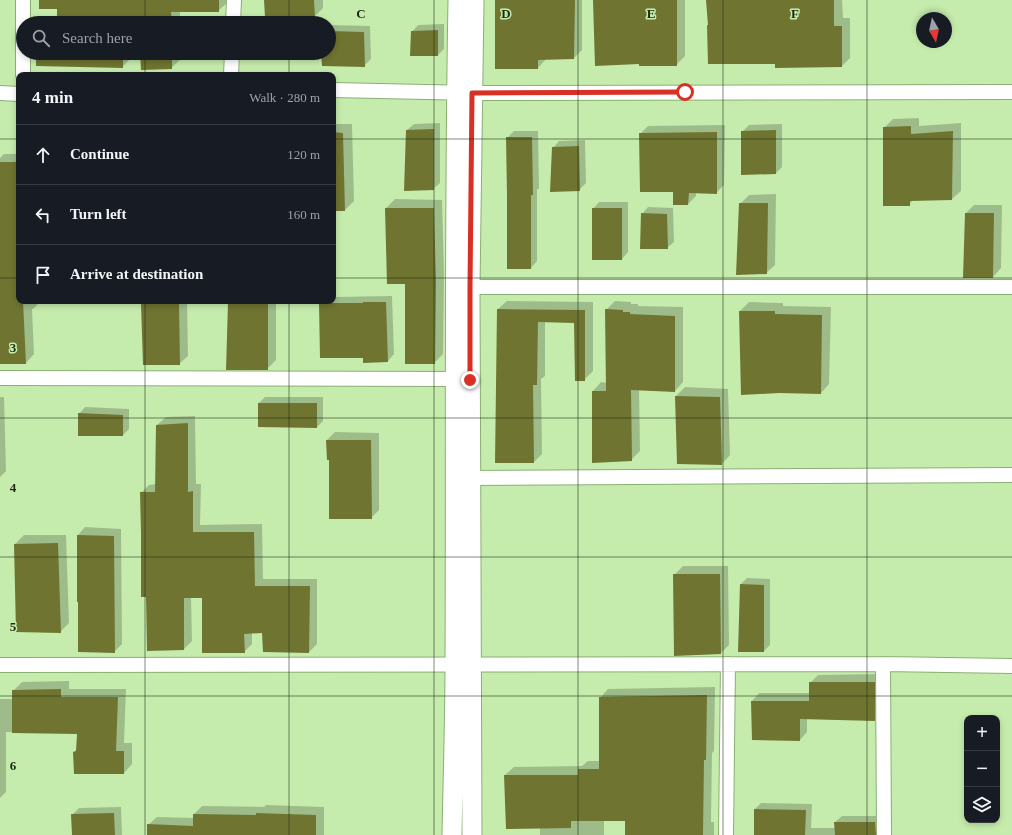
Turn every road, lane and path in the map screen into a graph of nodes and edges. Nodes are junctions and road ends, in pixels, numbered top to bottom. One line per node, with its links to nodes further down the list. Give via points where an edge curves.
1 (23, 0): 5 (street)
2 (234, 0): 6 (street)
3 (458, 0): 13 (main road)
4 (474, 0): 13 (main road)
5 (23, 16)
6 (233, 16)
7 (23, 60): 9 (street)
8 (232, 60): 10 (street)
9 (23, 72)
10 (231, 72)
11 (336, 90): 13 (street)
12 (1012, 92): 13 (street)
13 (464, 93): 16 (main road)
14 (0, 94): 15 (street)
15 (16, 94)
16 (462, 287): 17 (street); 19 (main road)
17 (1012, 287)
18 (0, 378): 19 (street)
19 (462, 380): 21 (main road)
20 (1012, 475): 21 (street)
21 (462, 478): 25 (main road)
22 (728, 664): 23 (street); 25 (street); 29 (street)
23 (883, 664): 26 (street); 30 (street)
24 (0, 665): 25 (street)
25 (463, 665): 27 (main road); 28 (main road)
26 (1012, 666)
27 (452, 835)
28 (472, 835)
29 (726, 835)
30 (884, 835)

